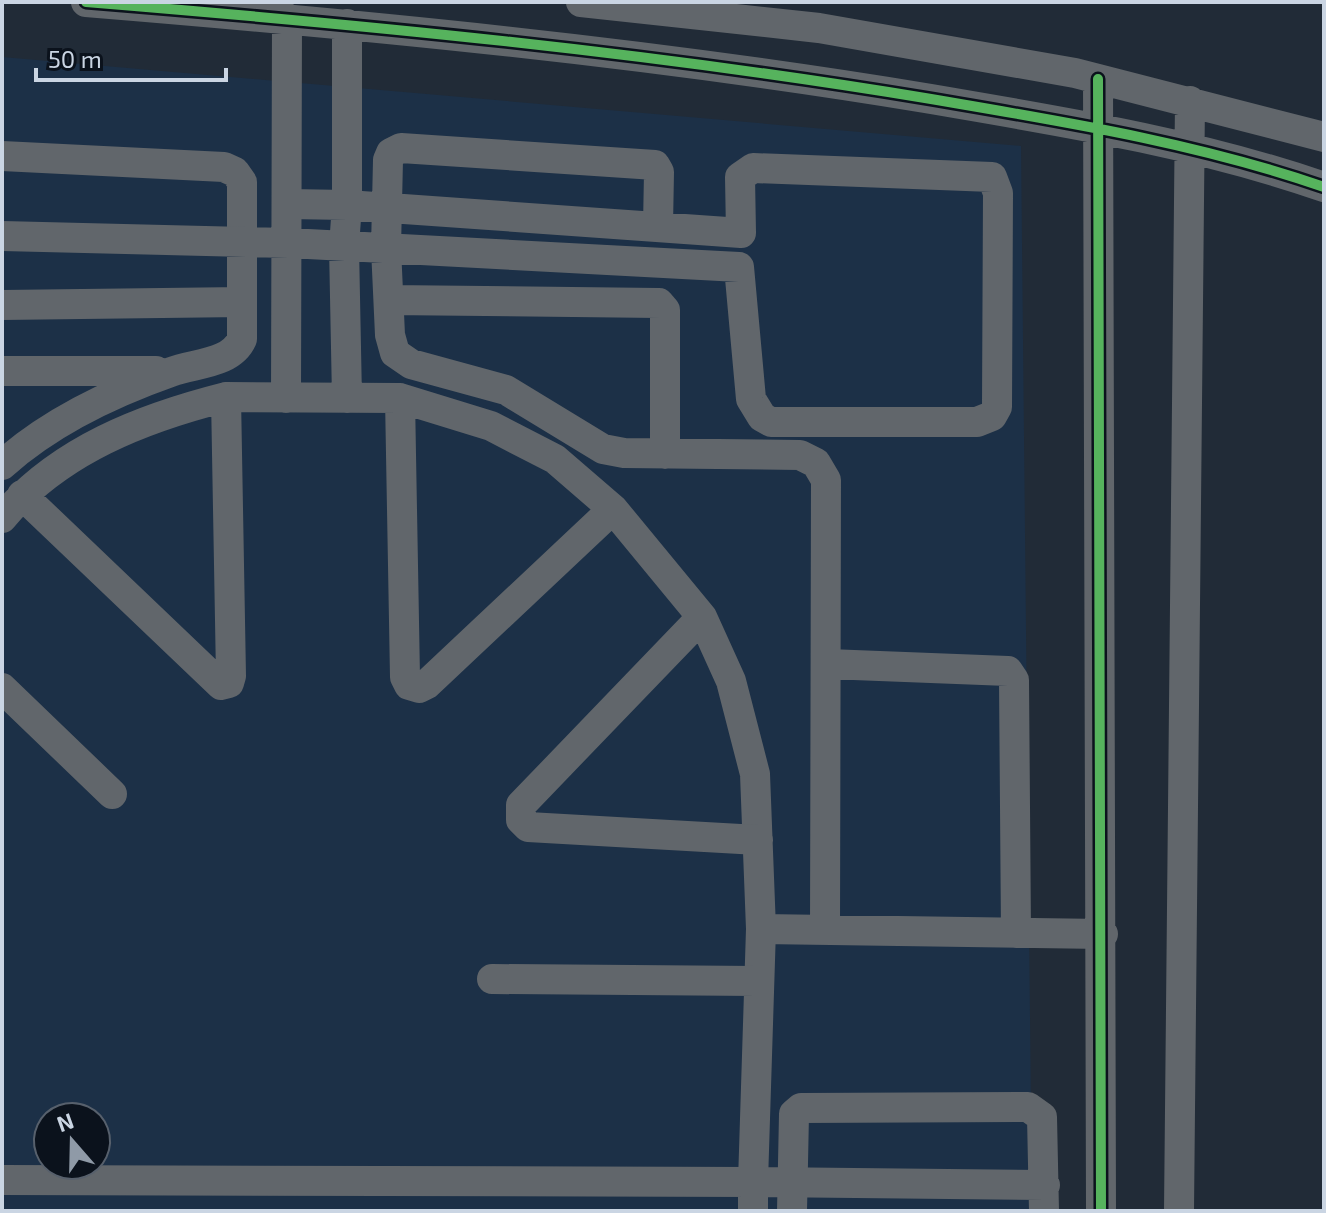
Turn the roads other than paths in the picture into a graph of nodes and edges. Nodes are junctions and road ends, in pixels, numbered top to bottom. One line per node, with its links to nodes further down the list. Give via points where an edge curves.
1 (86, 2): 3 (street)
2 (581, 2): 5 (street, via 819,28)
3 (287, 18): 4 (street); 12 (street)
4 (347, 24): 7 (street, via 782,74); 13 (street)
5 (1098, 79): 6 (street); 7 (street)
6 (1190, 101): 8 (street); 9 (street)
7 (1096, 127): 9 (street); 48 (street)
8 (1324, 137)
9 (1187, 146): 11 (street); 56 (street)
10 (2, 156): 19 (street, via 224,167 242,182)
11 (1324, 187)
12 (289, 204): 13 (street); 20 (street)
13 (347, 205): 14 (street); 21 (street)
14 (387, 210): 15 (street); 16 (street, via 388,160 391,153 411,148 655,165); 22 (street)
15 (547, 219): 16 (street); 23 (street)
16 (658, 226): 17 (street)
17 (741, 233): 24 (street); 24 (street, via 740,177 753,168 992,177 998,193 997,407 992,416 977,422 771,422 762,417 751,399)
18 (2, 236): 19 (street)
19 (243, 242): 20 (street); 26 (street)
20 (289, 243): 21 (street); 31 (street)
21 (344, 246): 22 (street); 32 (street)
22 (386, 248): 23 (street); 25 (street)
23 (546, 256): 24 (street)
24 (739, 267)
25 (389, 300): 35 (street, via 395,353 411,364 506,390 603,449); 35 (street, via 659,303 665,310)
26 (242, 302): 27 (street); 29 (street, via 237,349)
27 (2, 305)
28 (2, 371): 29 (street)
29 (174, 371): 34 (street)
30 (226, 397): 31 (street); 37 (street, via 167,412 103,440 51,470); 37 (street, via 229,683 214,681)
31 (286, 398): 32 (street)
32 (347, 398): 33 (street)
33 (400, 398): 38 (street, via 491,426 555,459); 38 (street, via 409,685 427,684)
34 (15, 443): 36 (street)
35 (665, 454): 41 (street, via 800,455 816,463 826,480)
36 (2, 465)
37 (22, 495): 39 (street)
38 (613, 509): 40 (street)
39 (2, 518)
40 (702, 617): 44 (street, via 747,731); 44 (street, via 521,805 521,820 528,827)
41 (828, 664): 46 (street); 47 (street, via 1008,671 1014,680)
42 (2, 688): 43 (street)
43 (112, 794)
44 (758, 840): 45 (street)
45 (761, 929): 46 (street); 50 (street)
46 (825, 930): 47 (street)
47 (1016, 933): 48 (street)
48 (1103, 934): 55 (street)
49 (492, 979): 50 (street)
50 (757, 981): 52 (street)
51 (2, 1180): 52 (street)
52 (753, 1196): 53 (street)
53 (792, 1196): 54 (street); 54 (street, via 794,1114 801,1108 1028,1107 1042,1117)
54 (1045, 1198)
55 (1101, 1211)
56 (1179, 1211)

